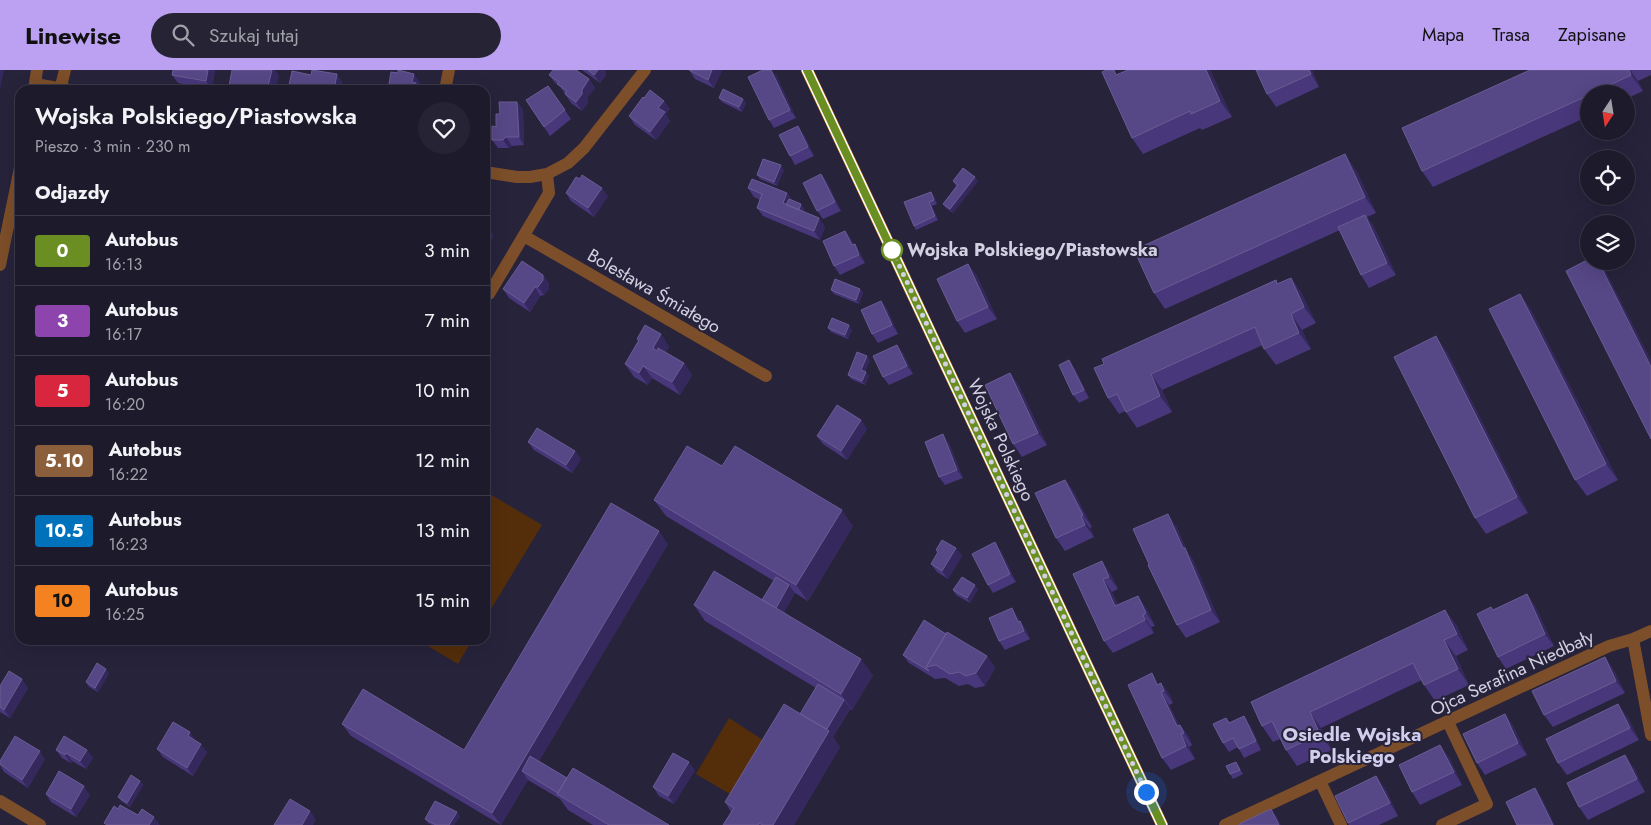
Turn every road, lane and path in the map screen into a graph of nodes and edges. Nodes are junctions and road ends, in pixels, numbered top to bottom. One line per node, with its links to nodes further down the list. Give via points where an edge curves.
1 (37, 70): 6 (street)
2 (64, 70): 7 (street)
3 (449, 70): 8 (street)
4 (645, 70): 10 (street, via 584,148 568,163)
5 (807, 70): 23 (main road, Wojska Polskiego)
6 (34, 85)
7 (64, 85)
8 (447, 85)
9 (490, 173): 10 (street, via 530,178)
10 (547, 174): 12 (street, via 549,193)
11 (15, 192): 13 (street)
12 (524, 236): 14 (street); 15 (street, Bolesława Śmiałego)
13 (0, 264)
14 (490, 292)
15 (766, 376)
16 (1651, 631): 17 (street, Ojca Serafina Niedbały)
17 (1633, 639): 18 (street, Ojca Serafina Niedbały, via 1609,646); 19 (street)
18 (1448, 722): 20 (street, Ojca Serafina Niedbały); 26 (street, via 1487,804)
19 (1651, 735)
20 (1320, 781): 24 (street, Ojca Serafina Niedbały); 25 (street)
21 (0, 801): 22 (street)
22 (40, 825)
23 (1162, 825)
24 (1225, 825)
25 (1341, 825)
26 (1442, 825)

